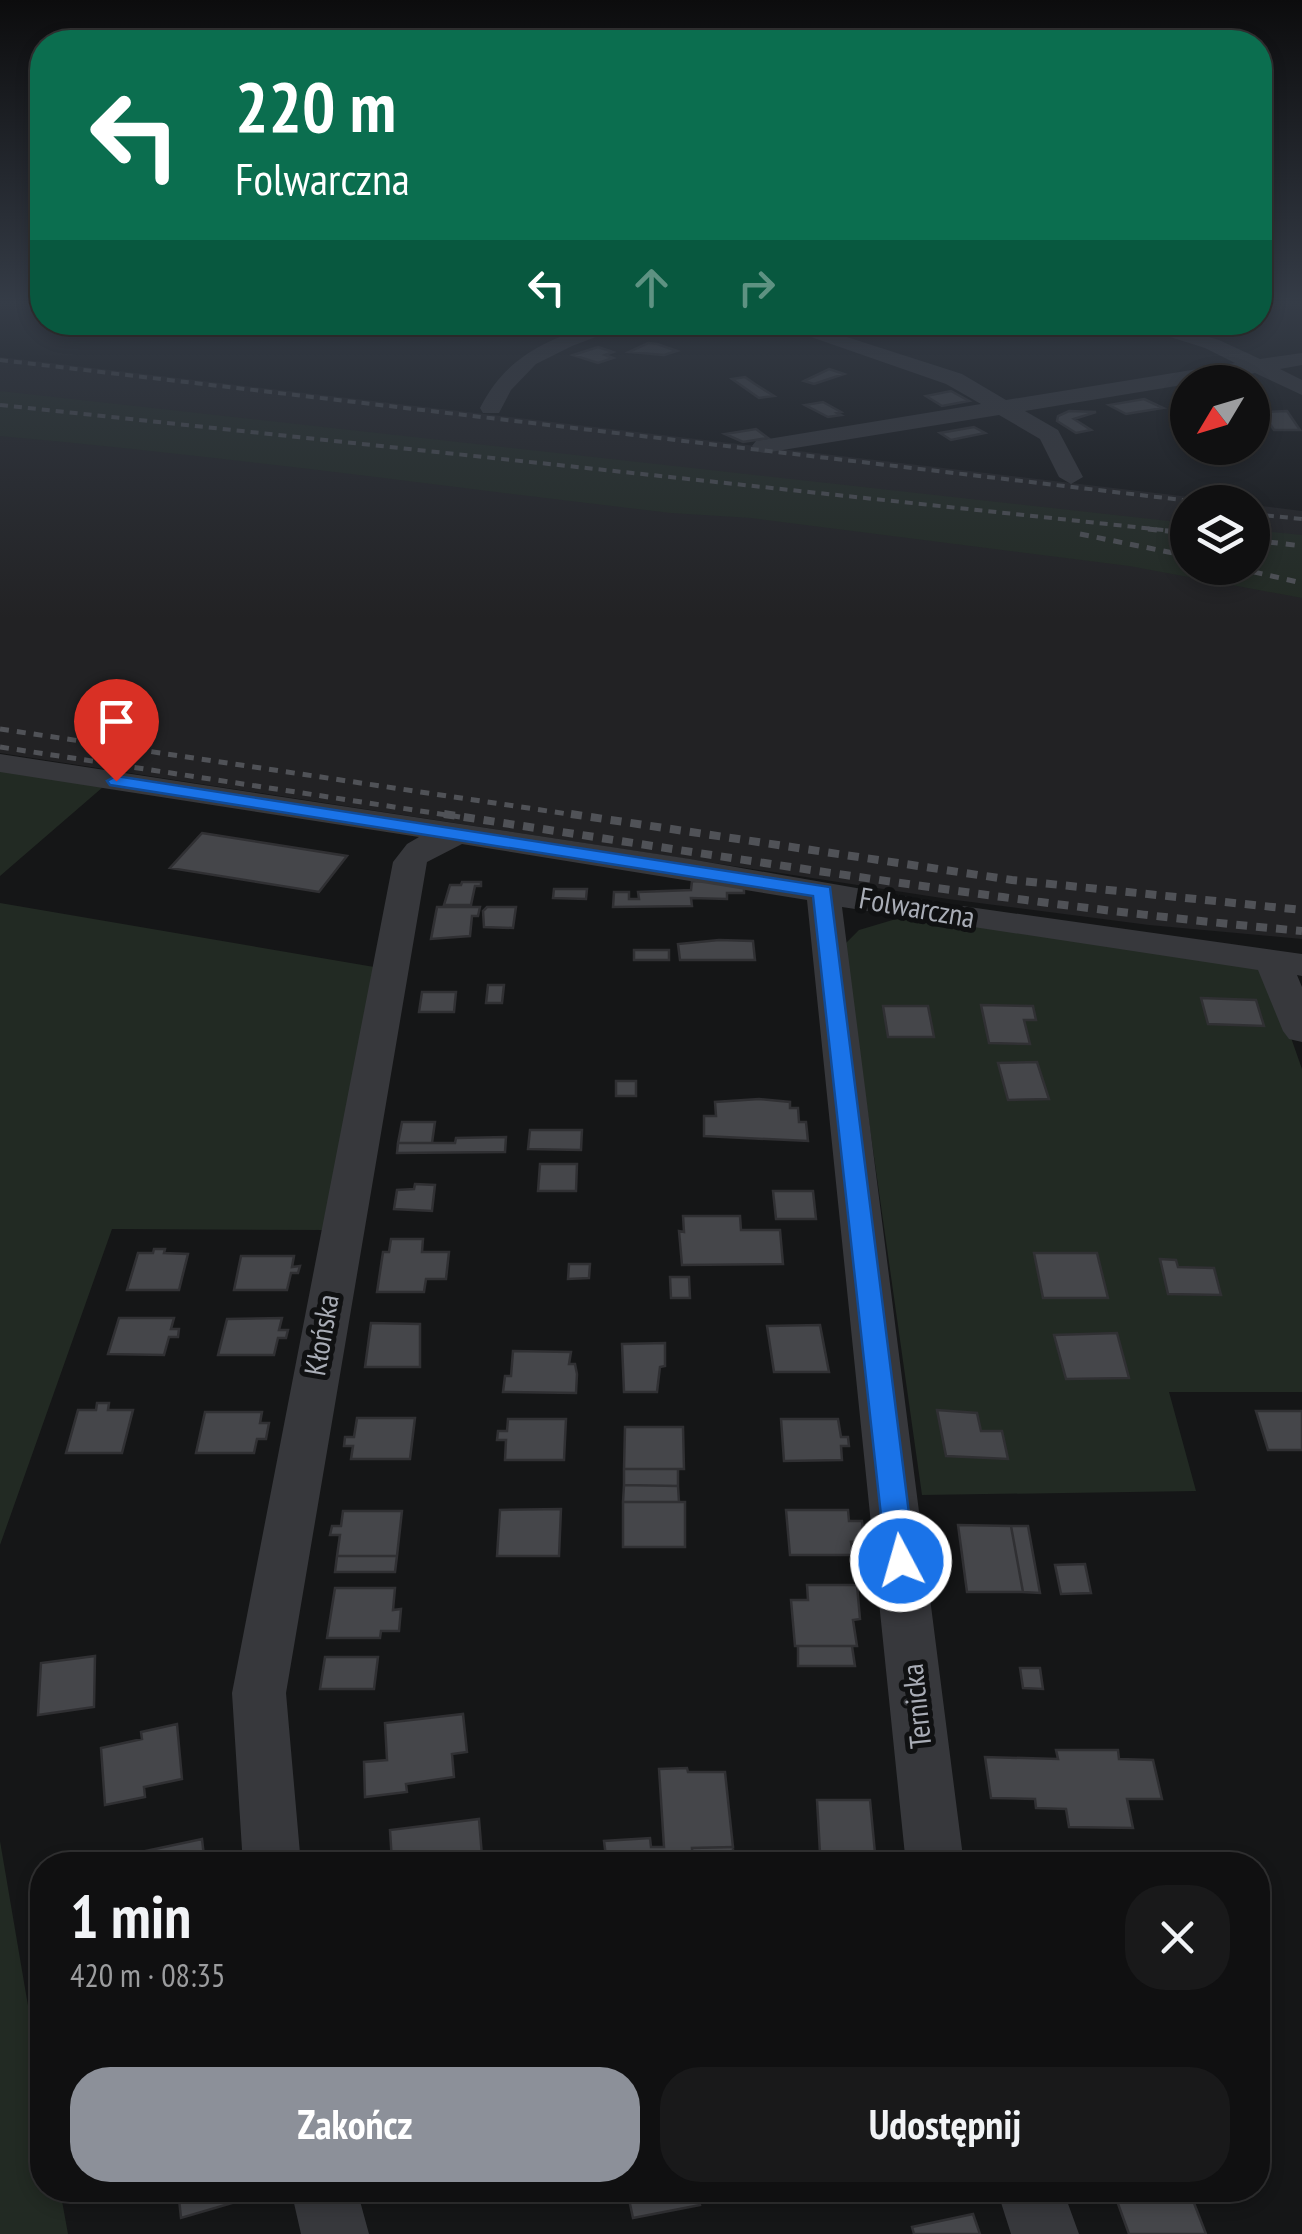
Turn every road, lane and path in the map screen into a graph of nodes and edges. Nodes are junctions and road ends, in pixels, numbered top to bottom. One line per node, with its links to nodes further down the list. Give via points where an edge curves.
1 (989, 410): 3 (street)
2 (1007, 410): 4 (street, via 1050,435)
3 (764, 446)
4 (1071, 477)
5 (0, 763): 6 (street, Folwarczna)
6 (456, 836): 7 (street, Folwarczna); 10 (street, Kłońska, via 427,846 410,862 287,1532 258,1700)
7 (823, 891): 8 (street, Folwarczna); 11 (street, Ternicka)
8 (1287, 963): 9 (street)
9 (1302, 1031)
10 (271, 1852)
11 (934, 1852)
12 (327, 2202): 14 (street)
13 (1034, 2202): 15 (street)
14 (336, 2234)
15 (1045, 2234)

